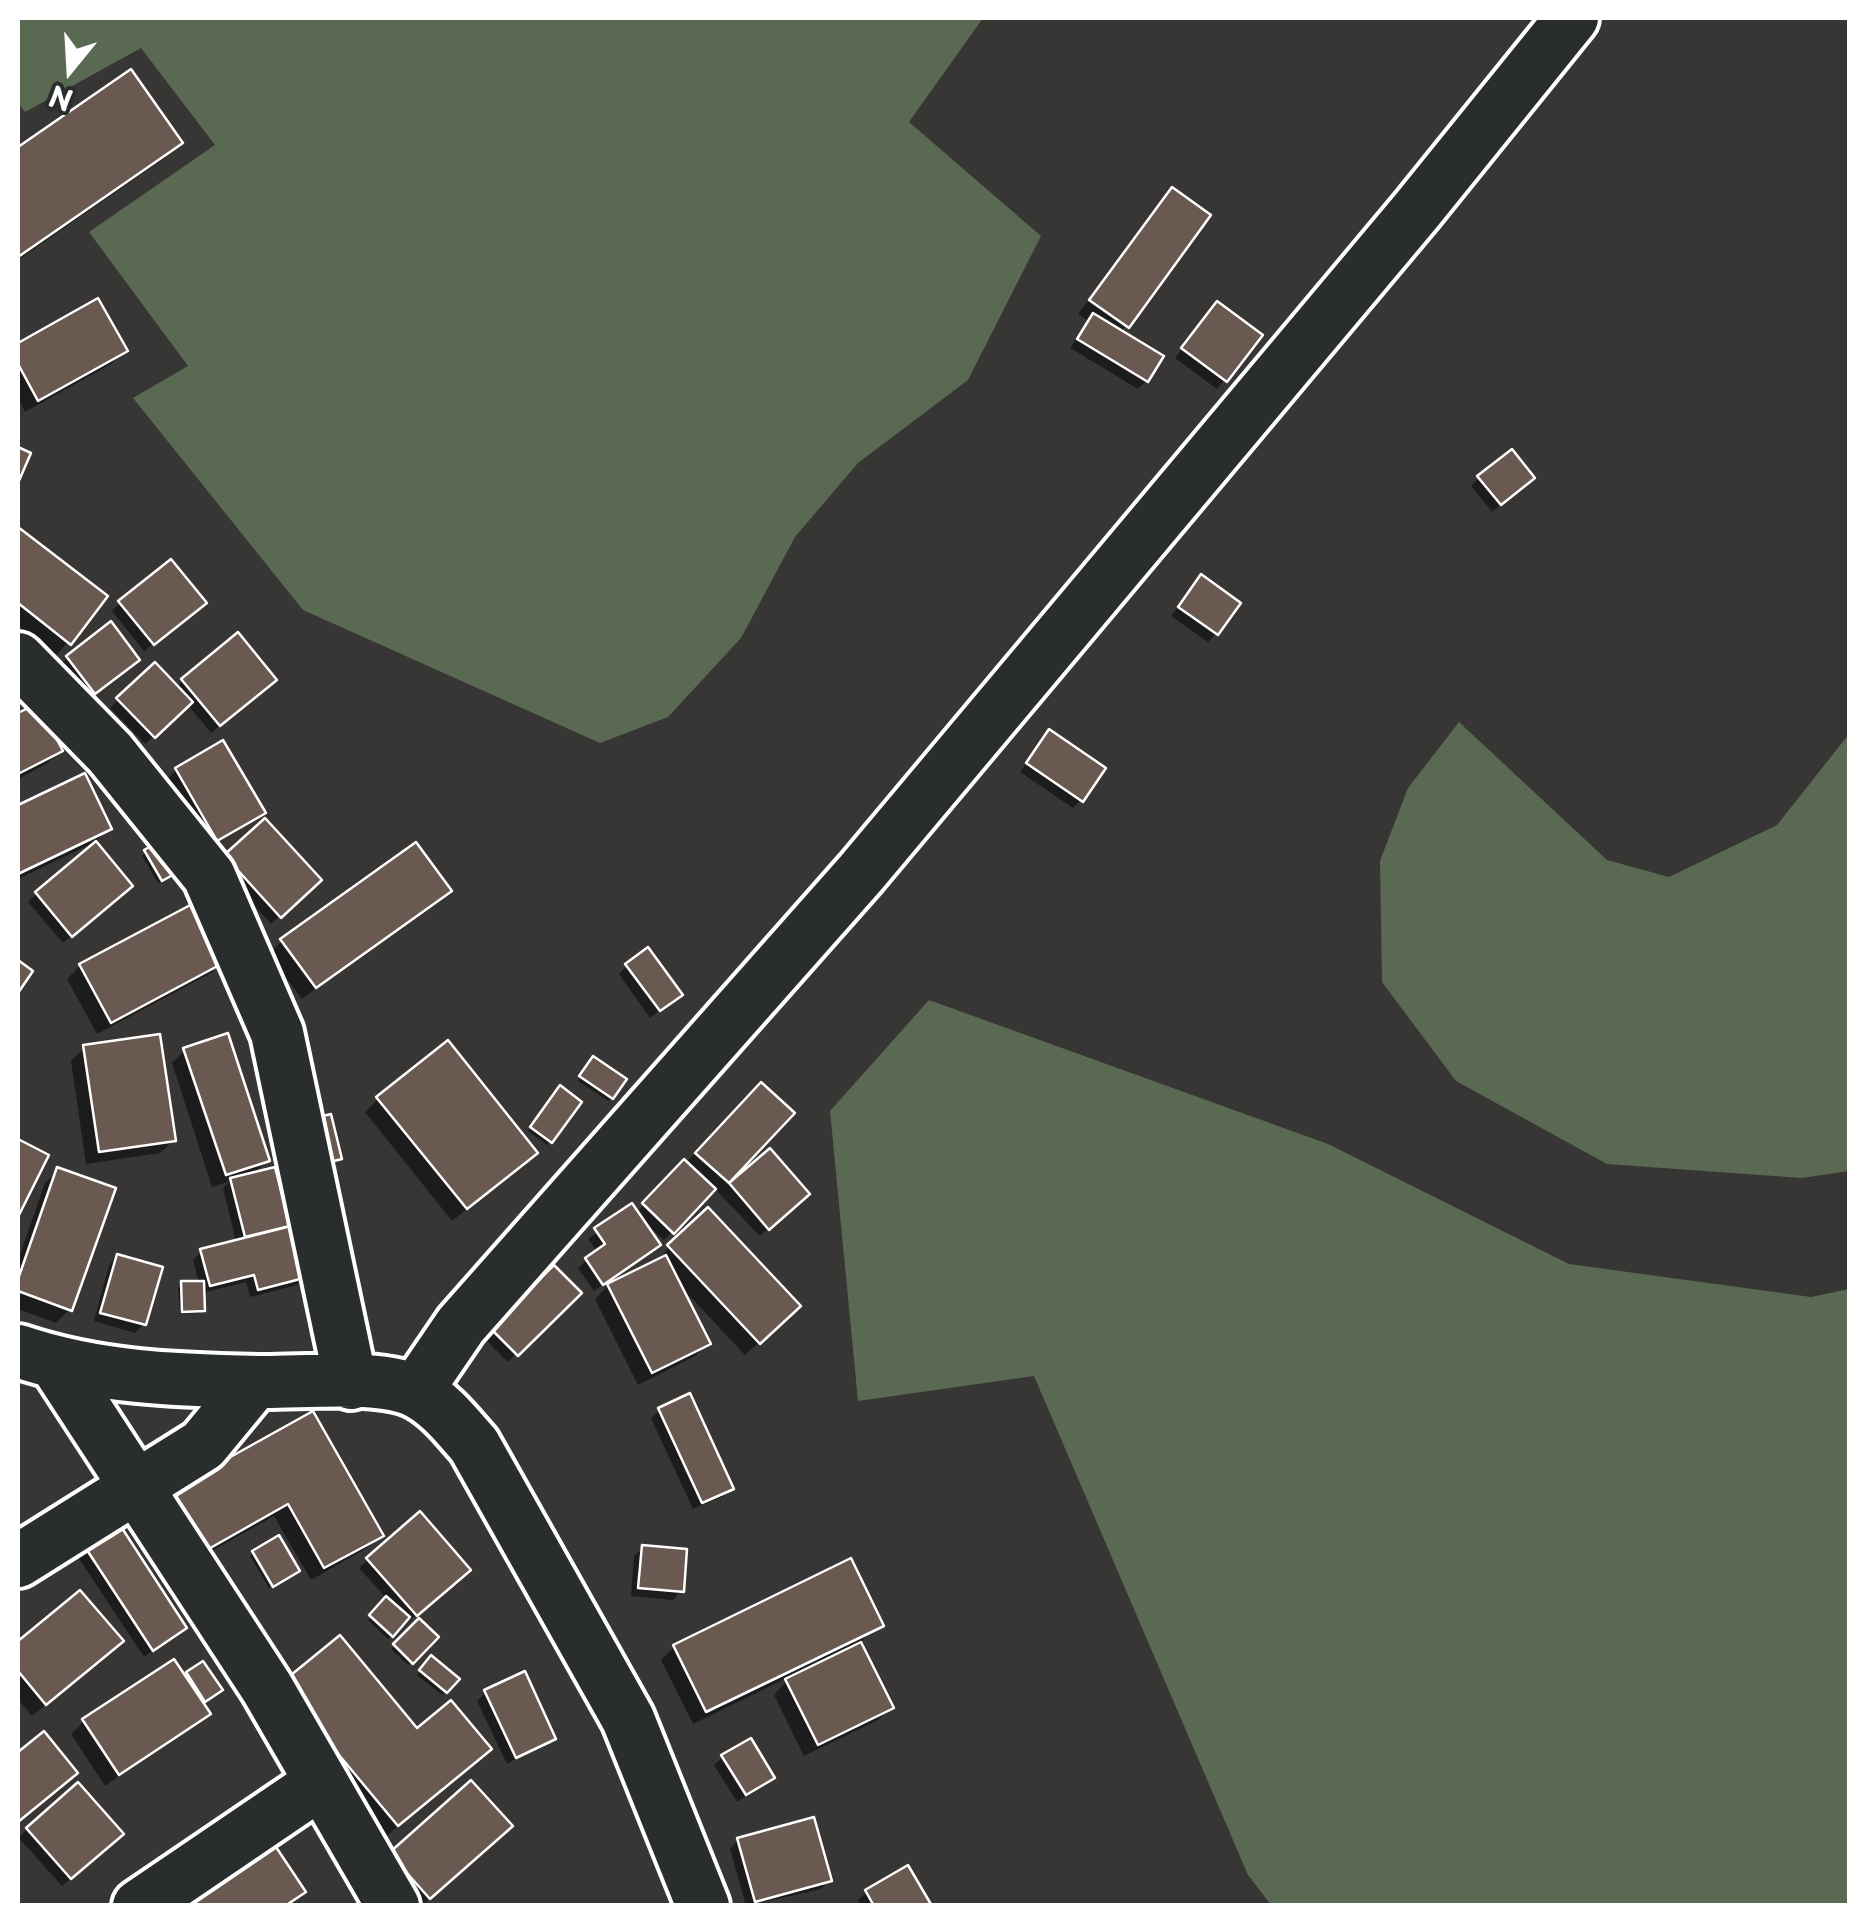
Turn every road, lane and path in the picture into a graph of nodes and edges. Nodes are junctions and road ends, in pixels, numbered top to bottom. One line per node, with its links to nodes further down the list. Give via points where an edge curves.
1 (1572, 18): 6 (street, via 874,858 461,1325)
2 (18, 659): 5 (street, via 110,753 209,876 278,1033)
3 (37, 1358): 4 (street, via 142,1378); 7 (street)
4 (255, 1382): 5 (street); 7 (street, via 203,1445)
5 (351, 1383): 6 (street)
6 (416, 1391): 12 (street, via 446,1412 474,1445 538,1556 628,1719)
7 (134, 1488): 8 (street); 9 (street, via 267,1688)
8 (18, 1561)
9 (320, 1782): 10 (street); 11 (street)
10 (139, 1906)
11 (393, 1906)
12 (703, 1906)

